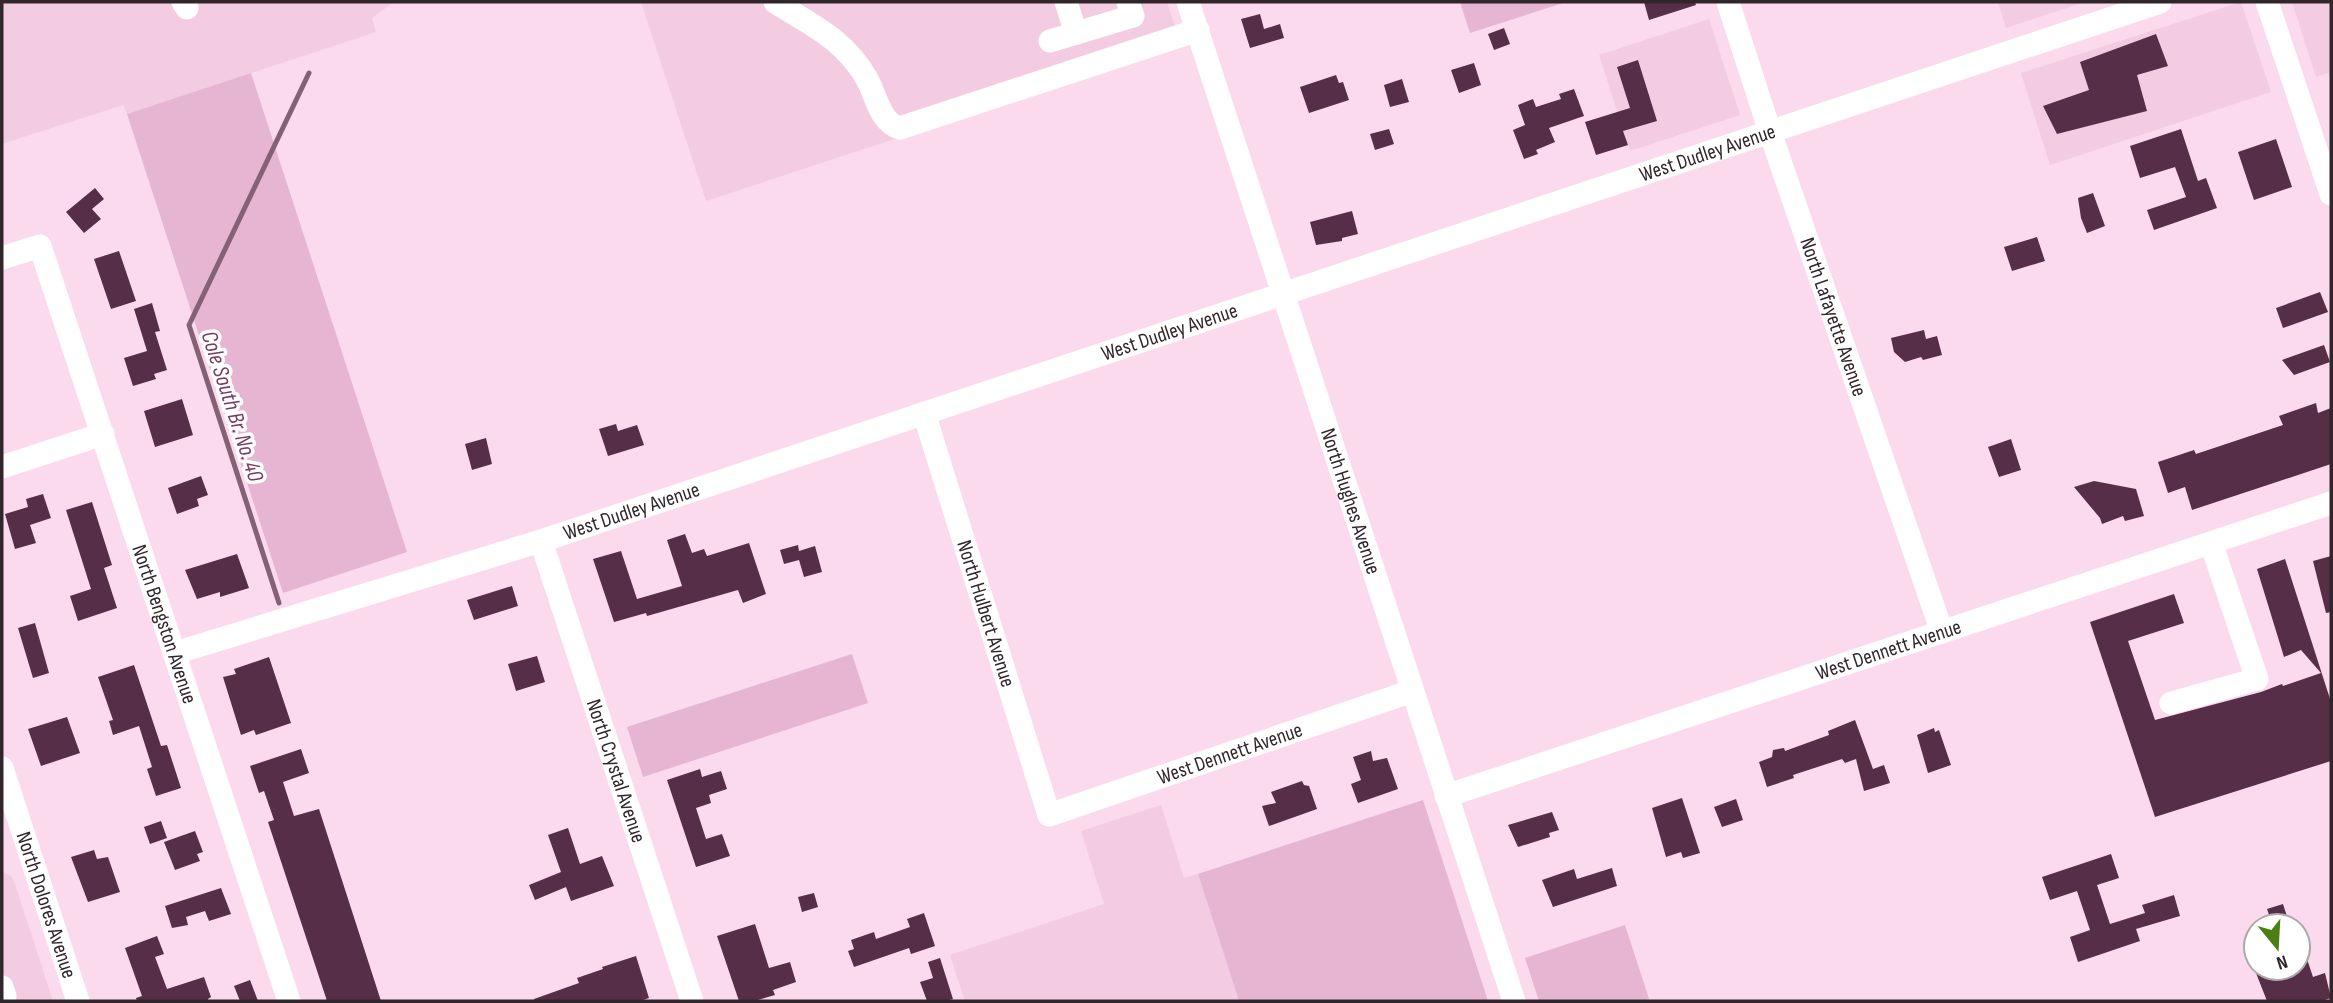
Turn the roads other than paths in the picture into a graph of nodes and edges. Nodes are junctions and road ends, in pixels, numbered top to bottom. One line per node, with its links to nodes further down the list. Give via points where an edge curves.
1 (775, 2): 8 (street, via 845,48 867,79 887,122 900,128)
2 (1066, 2): 9 (street)
3 (1128, 2): 9 (street, via 1133,16)
4 (1188, 2): 8 (street, North Hughes Avenue)
5 (1728, 2): 11 (street, North Lafayette Avenue)
6 (2160, 2): 11 (street, West Dudley Avenue)
7 (2267, 2): 12 (street)
8 (1198, 30): 14 (street, North Hughes Avenue)
9 (1076, 33): 10 (street)
10 (1051, 41)
11 (1770, 132): 14 (street, West Dudley Avenue); 21 (street, North Lafayette Avenue)
12 (2331, 194)
13 (2, 258): 16 (street, North Bengston Avenue, via 40,246)
14 (1282, 293): 15 (street, West Dudley Avenue); 23 (street, North Hughes Avenue)
15 (924, 413): 19 (street, West Dudley Avenue); 27 (street, North Hulbert Avenue)
16 (103, 434): 17 (street); 22 (street, North Bengston Avenue)
17 (2, 467)
18 (2331, 503): 20 (street, West Dennett Avenue)
19 (541, 541): 22 (street, West Dudley Avenue); 30 (street, North Crystal Avenue)
20 (2211, 543): 21 (street, West Dennett Avenue); 24 (street, via 2257,679)
21 (1942, 632): 26 (street, West Dennett Avenue)
22 (175, 653): 29 (street, North Bengston Avenue)
23 (1412, 691): 26 (street, North Hughes Avenue); 27 (street, West Dennett Avenue)
24 (2171, 703)
25 (2, 768): 28 (street, North Dolores Avenue)
26 (1446, 796): 31 (street, North Hughes Avenue)
27 (1049, 815)
28 (78, 1001)
29 (289, 1001)
30 (692, 1001)
31 (1514, 1001)

